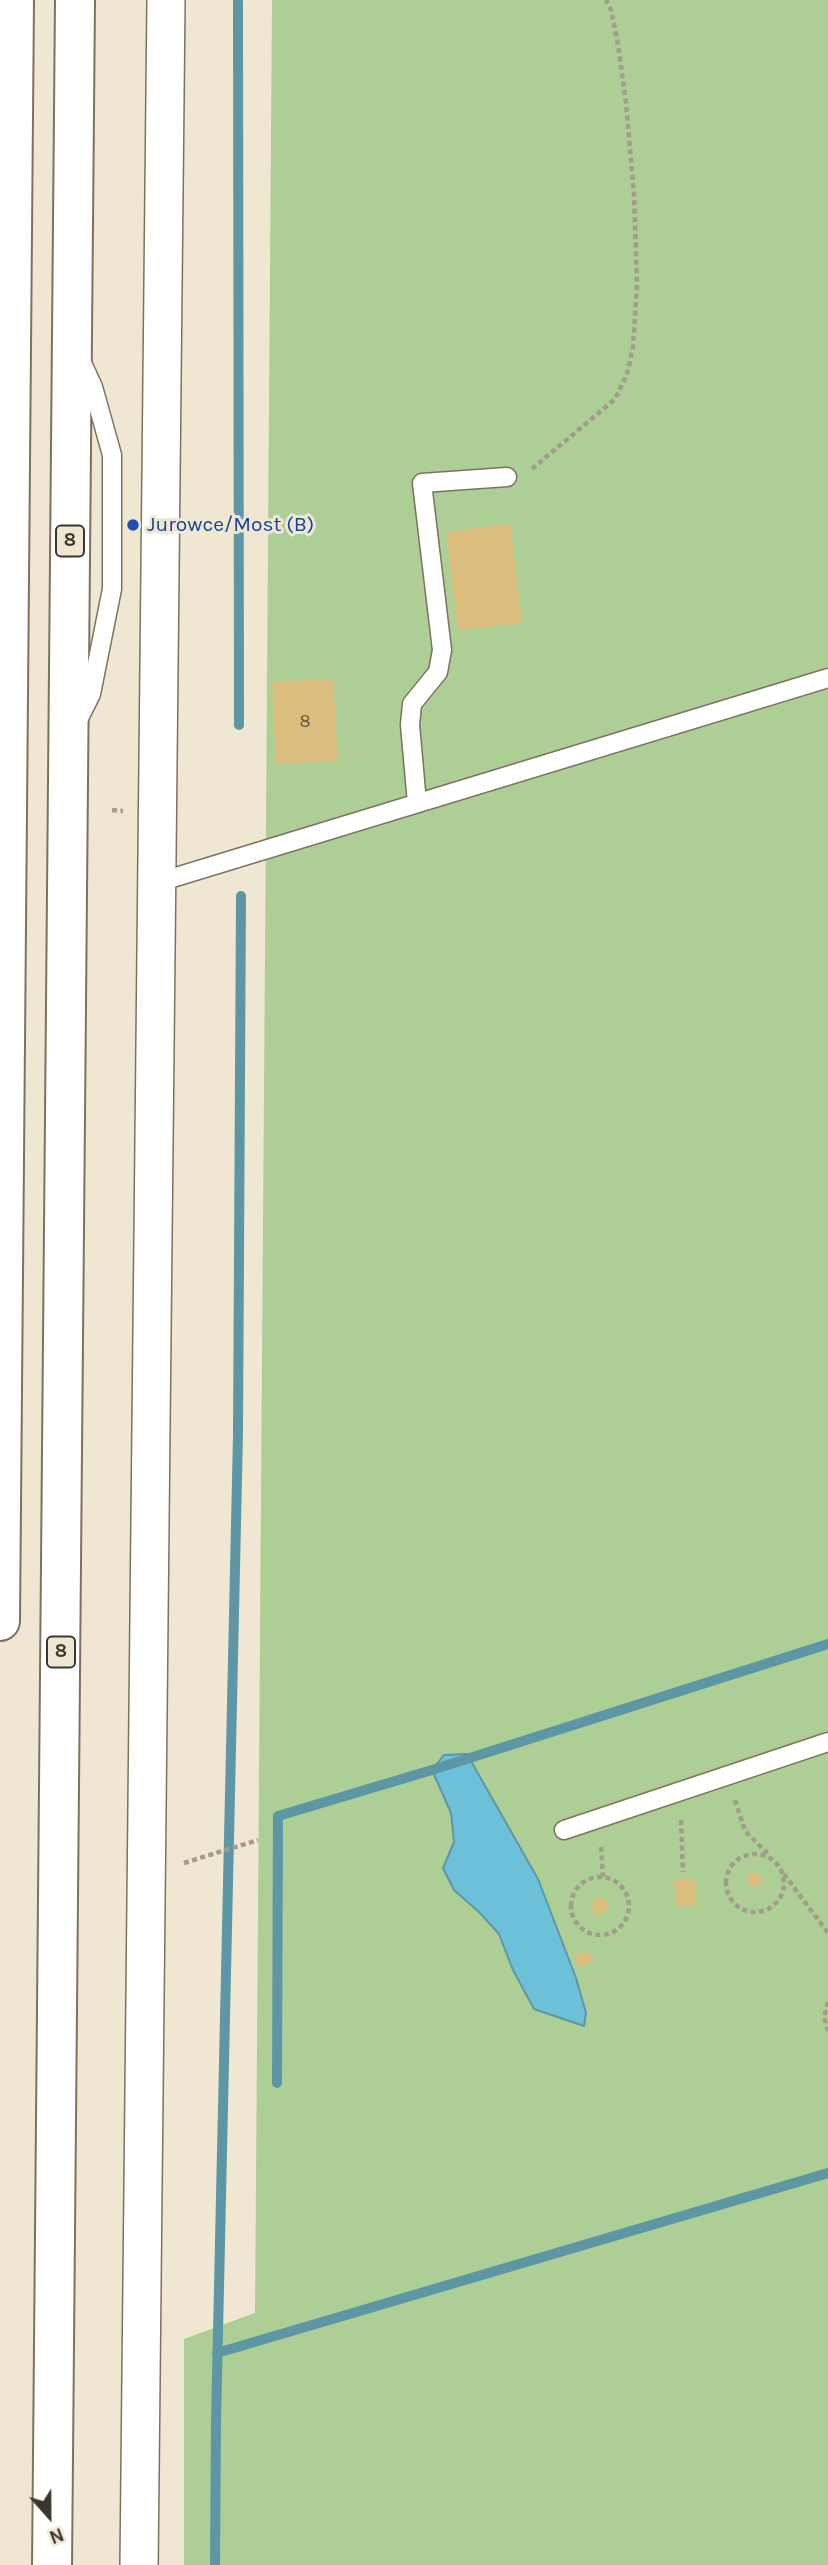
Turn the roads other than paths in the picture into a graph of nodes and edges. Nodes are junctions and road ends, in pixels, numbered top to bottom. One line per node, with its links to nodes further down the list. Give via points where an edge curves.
1 (15, 0): 4 (highway)
2 (75, 0): 13 (highway, 8)
3 (166, 0): 9 (street)
4 (6, 400): 7 (highway)
5 (507, 477): 8 (lane, via 422,483 442,650 438,672 412,704)
6 (828, 678): 8 (lane)
7 (4, 756): 10 (highway)
8 (417, 803): 9 (lane)
9 (156, 883): 14 (street)
10 (0, 1621)
11 (828, 1742): 12 (lane)
12 (564, 1830)
13 (52, 2565)
14 (139, 2565)

